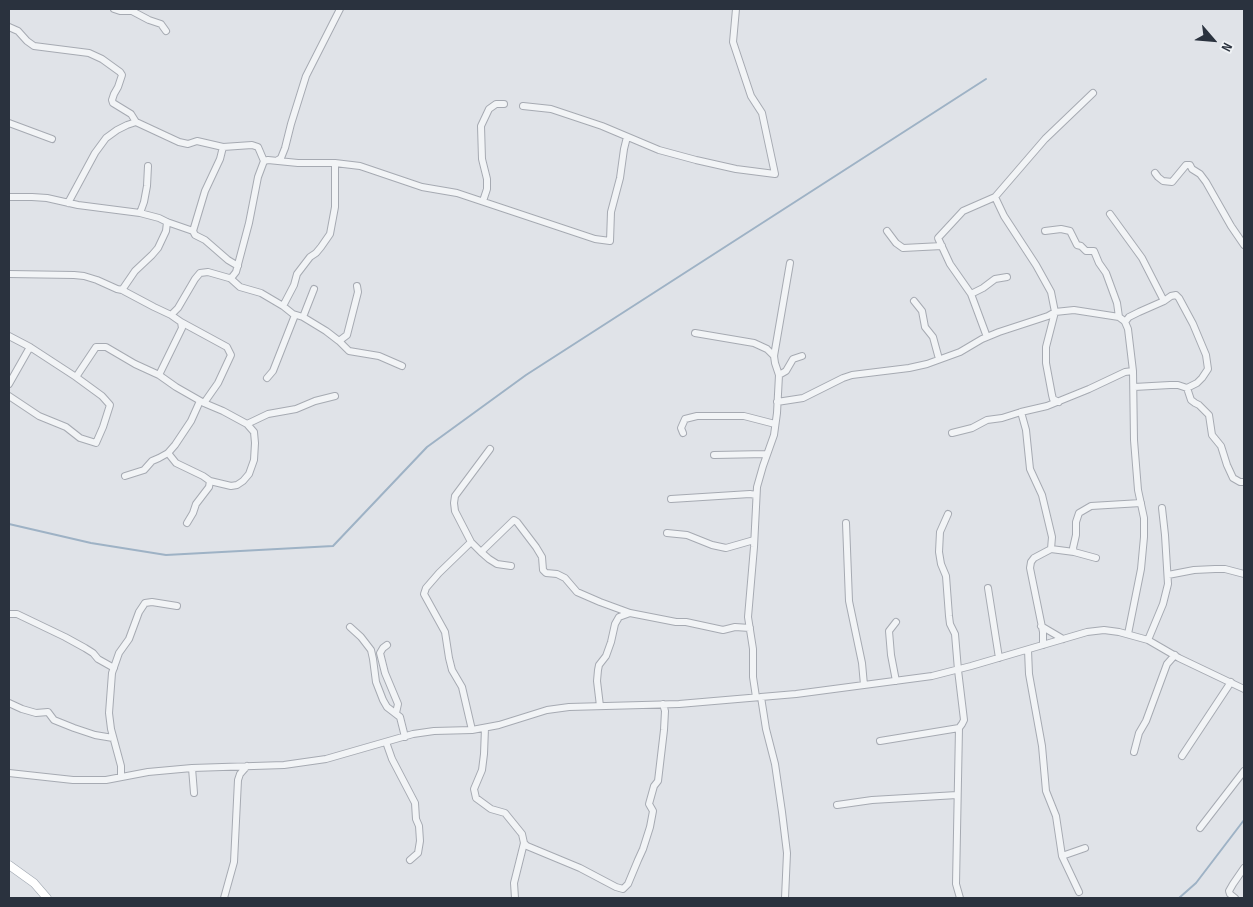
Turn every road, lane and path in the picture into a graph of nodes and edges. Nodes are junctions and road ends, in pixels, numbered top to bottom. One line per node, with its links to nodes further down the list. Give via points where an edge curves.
1 (114, 9): 5 (street, via 132,11 162,24)
2 (340, 9): 14 (street, via 306,76 285,148)
3 (736, 9): 11 (street, via 734,42 751,96 762,113 776,174 696,160)
4 (9, 27): 9 (street, via 34,46 89,53 120,72 122,76 112,100 131,114)
5 (166, 31)
6 (1093, 93): 19 (street, via 1045,139)
7 (504, 104): 21 (street, via 496,104 489,109 481,126 487,184)
8 (523, 106): 11 (street, via 552,109)
9 (136, 122): 13 (street, via 179,142 197,141); 22 (street, via 106,138)
10 (9, 123): 12 (street)
11 (627, 137): 21 (street, via 612,212 610,241 595,239)
12 (52, 139)
13 (222, 147): 15 (street, via 258,147); 26 (street)
14 (278, 160): 15 (street); 16 (street)
15 (264, 161): 32 (street)
16 (335, 163): 21 (street, via 360,166 422,187 457,192); 42 (street, via 335,207 330,234 297,274)
17 (148, 166): 23 (street)
18 (1155, 174): 29 (street, via 1163,181 1172,182 1186,165 1190,165 1206,182)
19 (995, 197): 30 (street, via 963,211 938,238); 43 (street, via 1051,292)
20 (9, 198): 22 (street, via 48,198)
21 (483, 201)
22 (68, 203): 23 (street)
23 (140, 213): 25 (street)
24 (1110, 214): 40 (street, via 1142,258)
25 (167, 222): 26 (street); 38 (street, via 158,248)
26 (193, 231): 32 (street)
27 (887, 231): 30 (street, via 903,248)
28 (1045, 231): 47 (street, via 1061,228 1070,231 1077,245 1094,252 1106,273)
29 (1244, 245)
30 (942, 246): 39 (street)
31 (790, 263): 54 (street)
32 (238, 266): 35 (street)
33 (9, 274): 38 (street, via 74,275)
34 (1007, 277): 39 (street, via 995,279)
35 (230, 278): 42 (street, via 240,287 261,293); 45 (street, via 200,273)
36 (358, 286): 52 (street, via 347,335)
37 (314, 289): 46 (street)
38 (122, 290): 45 (street)
39 (971, 294): 51 (street)
40 (1164, 300): 47 (street); 65 (street, via 1176,295 1179,298 1206,355 1208,369 1197,383)
41 (914, 301): 56 (street, via 922,310)
42 (283, 306): 44 (street)
43 (1055, 312): 47 (street, via 1074,310); 51 (street); 70 (street, via 1046,348 1046,363 1052,396)
44 (295, 314): 46 (street); 62 (street, via 273,371)
45 (171, 315): 48 (street)
46 (303, 317): 52 (street)
47 (1122, 320): 58 (street, via 1128,328)
48 (180, 322): 59 (street, via 182,328); 68 (street, via 227,347 231,355 218,383)
49 (695, 333): 54 (street, via 754,344)
50 (9, 336): 53 (street)
51 (987, 337): 56 (street, via 960,352)
52 (339, 341): 57 (street, via 348,351 378,356)
53 (30, 347): 61 (street); 63 (street)
54 (774, 356): 60 (street)
55 (802, 356): 60 (street, via 793,359)
56 (938, 359): 69 (street, via 909,368 852,375 803,398)
57 (402, 366)
58 (1133, 370): 64 (street); 70 (street)
59 (159, 375): 61 (street, via 106,348 96,347); 68 (street)
60 (778, 375): 69 (street)
61 (76, 377): 66 (street, via 110,405 96,443 39,416)
62 (267, 378)
63 (9, 384)
64 (1134, 387): 65 (street, via 1178,385); 85 (street, via 1134,440)
65 (1187, 388): 82 (street, via 1191,400 1210,415 1212,435 1221,446 1233,478)
66 (9, 396)
67 (335, 396): 72 (street, via 268,414)
68 (202, 402): 72 (street); 77 (street)
69 (777, 402): 73 (street)
70 (1059, 402): 71 (street)
71 (1021, 412): 75 (street); 93 (street, via 1030,469 1042,495 1052,537)
72 (247, 424): 81 (street, via 254,432 256,443 249,474 237,485)
73 (776, 424): 74 (street, via 744,416 697,416 685,419 681,428); 78 (street)
74 (684, 433)
75 (952, 433)
76 (490, 449): 92 (street, via 455,496 456,511)
77 (168, 453): 80 (street, via 152,461 144,470); 81 (street, via 176,463)
78 (767, 454): 79 (street); 83 (street)
79 (714, 455)
80 (125, 476)
81 (210, 481): 88 (street)
82 (1244, 482)
83 (756, 495): 84 (street); 91 (street)
84 (672, 499)
85 (1141, 503): 95 (street, via 1091,506 1079,513); 108 (street, via 1144,537 1141,569)
86 (1162, 508): 99 (street)
87 (948, 514): 117 (street, via 940,532 939,552 946,576 948,616 955,634)
88 (187, 523)
89 (846, 523): 120 (street, via 849,601)
90 (667, 533): 91 (street, via 687,535 726,548)
91 (754, 540): 107 (street)
92 (471, 542): 94 (street); 129 (street, via 438,573 424,594 445,632 452,670 462,687)
93 (1051, 549): 95 (street); 105 (street, via 1034,558 1030,568)
94 (482, 552): 97 (street, via 497,564); 102 (street, via 514,520 542,556 546,573 565,578 577,592)
95 (1074, 552): 96 (street)
96 (1096, 558)
97 (511, 566)
98 (1244, 574): 99 (street, via 1215,569)
99 (1168, 575): 110 (street, via 1163,604)
100 (988, 588): 115 (street)
101 (176, 606): 116 (street, via 145,603)
102 (630, 613): 107 (street, via 723,630); 125 (street, via 617,620 612,642 599,665)
103 (9, 614): 116 (street, via 17,614 65,637)
104 (896, 622): 118 (street, via 890,631)
105 (1041, 626): 109 (street); 112 (street)
106 (350, 627): 126 (street, via 371,650 376,682 383,700)
107 (750, 628): 122 (street, via 753,678)
108 (1128, 634): 109 (street, via 1104,630); 110 (street)
109 (1063, 639): 112 (street)
110 (1148, 640): 114 (street)
111 (387, 645): 126 (street, via 380,653 398,704)
112 (1043, 645): 113 (street)
113 (1028, 650): 115 (street); 147 (street, via 1046,791 1056,816)
114 (1174, 655): 119 (street); 134 (street, via 1167,664)
115 (999, 658): 117 (street)
116 (114, 668): 131 (street, via 109,713)
117 (958, 670): 118 (street); 128 (street, via 964,720)
118 (896, 681): 120 (street)
119 (1231, 682): 121 (street); 135 (street)
120 (864, 685): 122 (street)
121 (1244, 689)
122 (759, 697): 124 (street); 155 (street, via 775,764 782,812 787,853)
123 (9, 703): 131 (street, via 36,713 48,712 54,720 74,728)
124 (662, 704): 125 (street); 145 (street, via 664,730 658,781 649,804 653,811 650,827 625,888 616,887)
125 (600, 706): 127 (street, via 547,710)
126 (396, 713): 130 (street)
127 (486, 728): 129 (street); 145 (street, via 482,770 474,789 476,798 491,809 505,813 522,834)
128 (959, 728): 132 (street); 142 (street)
129 (472, 730): 130 (street)
130 (405, 736): 133 (street)
131 (113, 738): 140 (street)
132 (880, 741)
133 (386, 742): 136 (street, via 326,759); 148 (street, via 415,803 420,840 418,853)
134 (1134, 752)
135 (1182, 756)
136 (246, 766): 137 (street); 153 (street, via 238,780 234,862)
137 (192, 768): 140 (street); 141 (street)
138 (1244, 771): 144 (street)
139 (9, 773): 140 (street, via 73,780)
140 (121, 777)
141 (194, 793)
142 (957, 795): 143 (street); 156 (street, via 956,884)
143 (837, 805)
144 (1200, 828)
145 (524, 843): 154 (street, via 514,883)
146 (1085, 848): 147 (street)
147 (1062, 856): 151 (street)
148 (410, 860)
149 (9, 865): 152 (main road)
150 (1244, 868): 157 (street, via 1229,891)
151 (1079, 892)
152 (48, 898)
153 (224, 898)
154 (515, 898)
155 (785, 898)
156 (960, 898)
157 (1235, 898)

